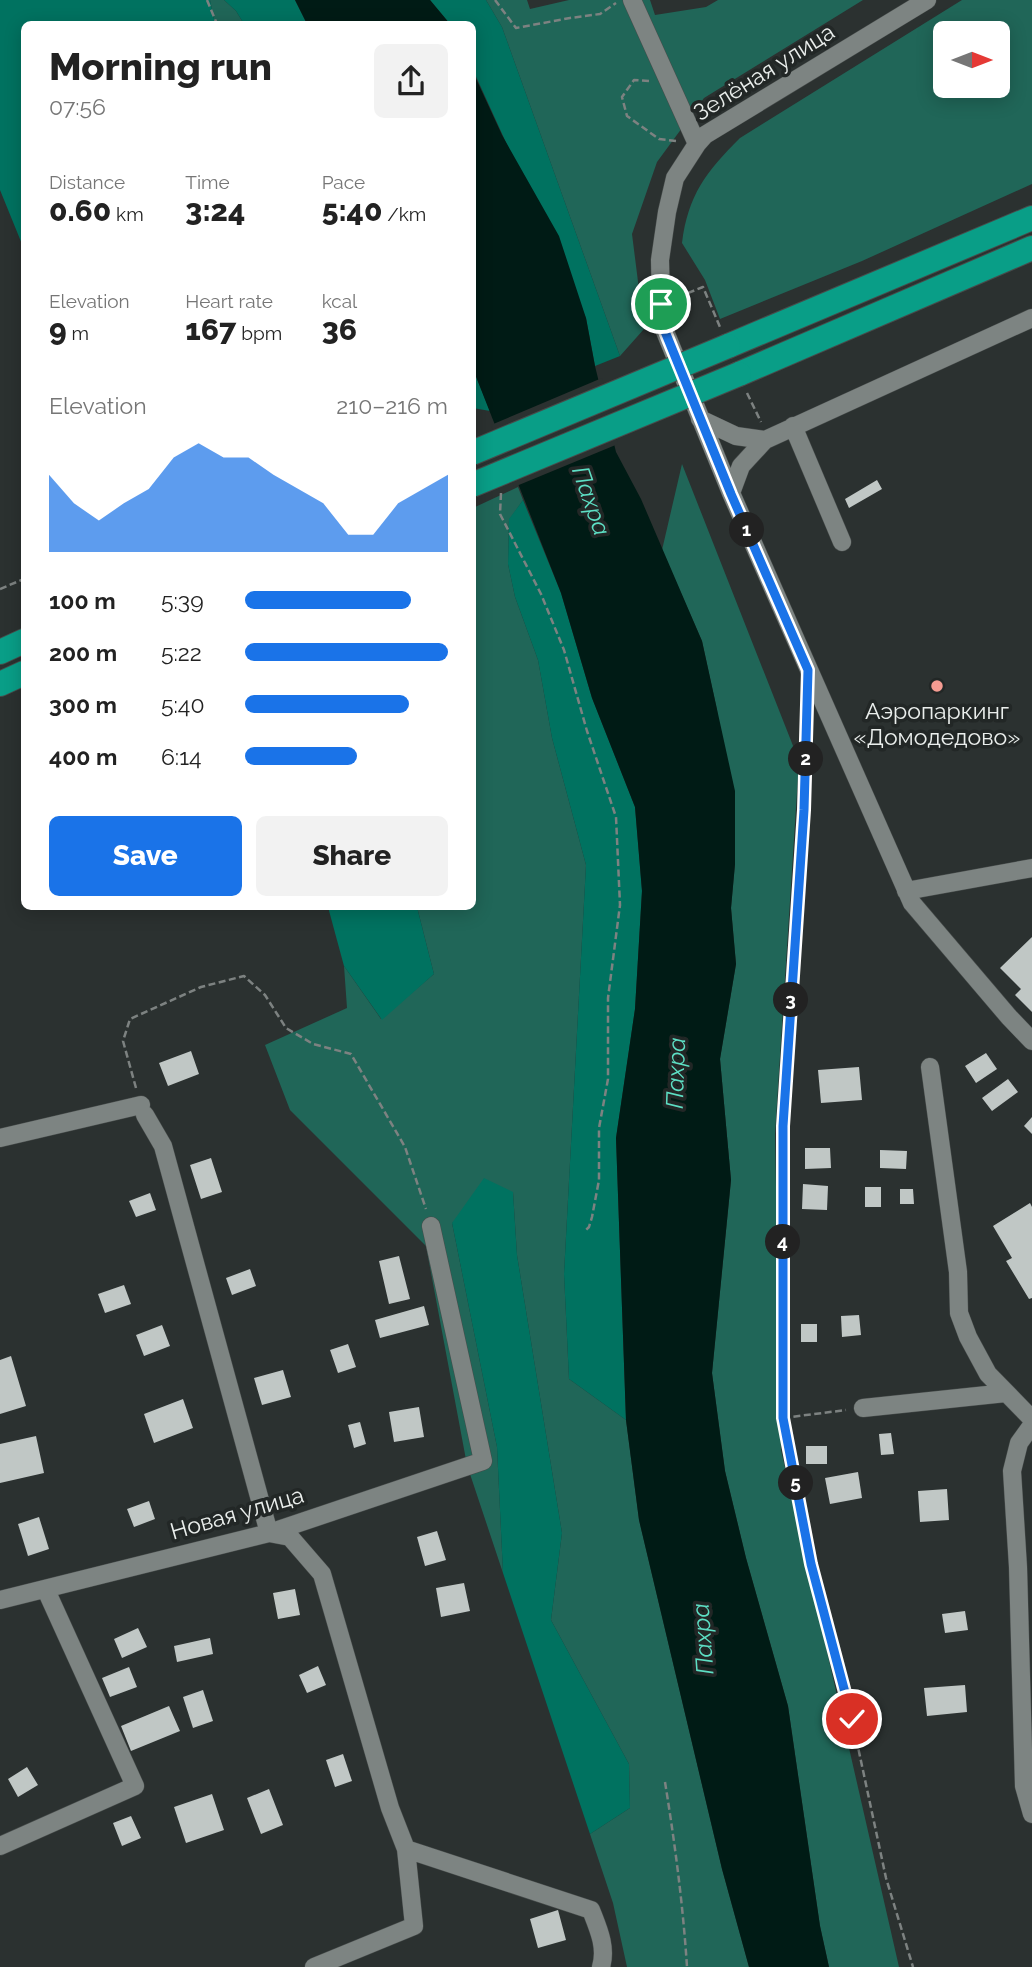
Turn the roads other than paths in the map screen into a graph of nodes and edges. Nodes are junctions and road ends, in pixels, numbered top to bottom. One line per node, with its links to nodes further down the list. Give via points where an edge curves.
1 (632, 0): 3 (street)
2 (927, 0): 3 (street, Зелёная улица)
3 (697, 144): 7 (street, Зелёная улица, via 675,178 660,260 664,329)
4 (1032, 218): 10 (highway, bridge)
5 (1032, 248): 11 (highway, bridge)
6 (1032, 318): 8 (street)
7 (700, 419): 9 (street, via 736,436); 12 (street, Зелёная улица)
8 (793, 425): 9 (street); 13 (street)
9 (766, 439): 12 (street, via 741,466)
10 (476, 451)
11 (476, 483)
12 (731, 494): 19 (street, Зелёная улица)
13 (842, 542)
14 (21, 642): 15 (highway)
15 (0, 652)
16 (21, 674): 17 (highway)
17 (0, 684)
18 (1032, 868): 19 (street)
19 (906, 891): 20 (street, Зелёная улица)
20 (1032, 1041)
21 (930, 1067): 24 (street, via 958,1272 959,1313 988,1374)
22 (0, 1138): 28 (street, via 143,1110 163,1146)
23 (431, 1226): 28 (street, Новая улица, via 483,1461)
24 (1006, 1392): 25 (street); 26 (street)
25 (863, 1408)
26 (1032, 1419)
27 (1032, 1425): 29 (street, via 1019,1443 1012,1471)
28 (269, 1532): 30 (street, Новая улица); 35 (street, via 290,1537 322,1574)
29 (1018, 1567): 31 (street); 33 (street, via 1024,1786)
30 (46, 1590): 32 (street, Новая улица); 34 (street, via 135,1786)
31 (1032, 1593)
32 (0, 1600)
33 (1032, 1814)
34 (0, 1846)
35 (406, 1849): 36 (street, via 414,1926); 37 (street, via 591,1910 603,1940)
36 (314, 1967)
37 (601, 1967)

